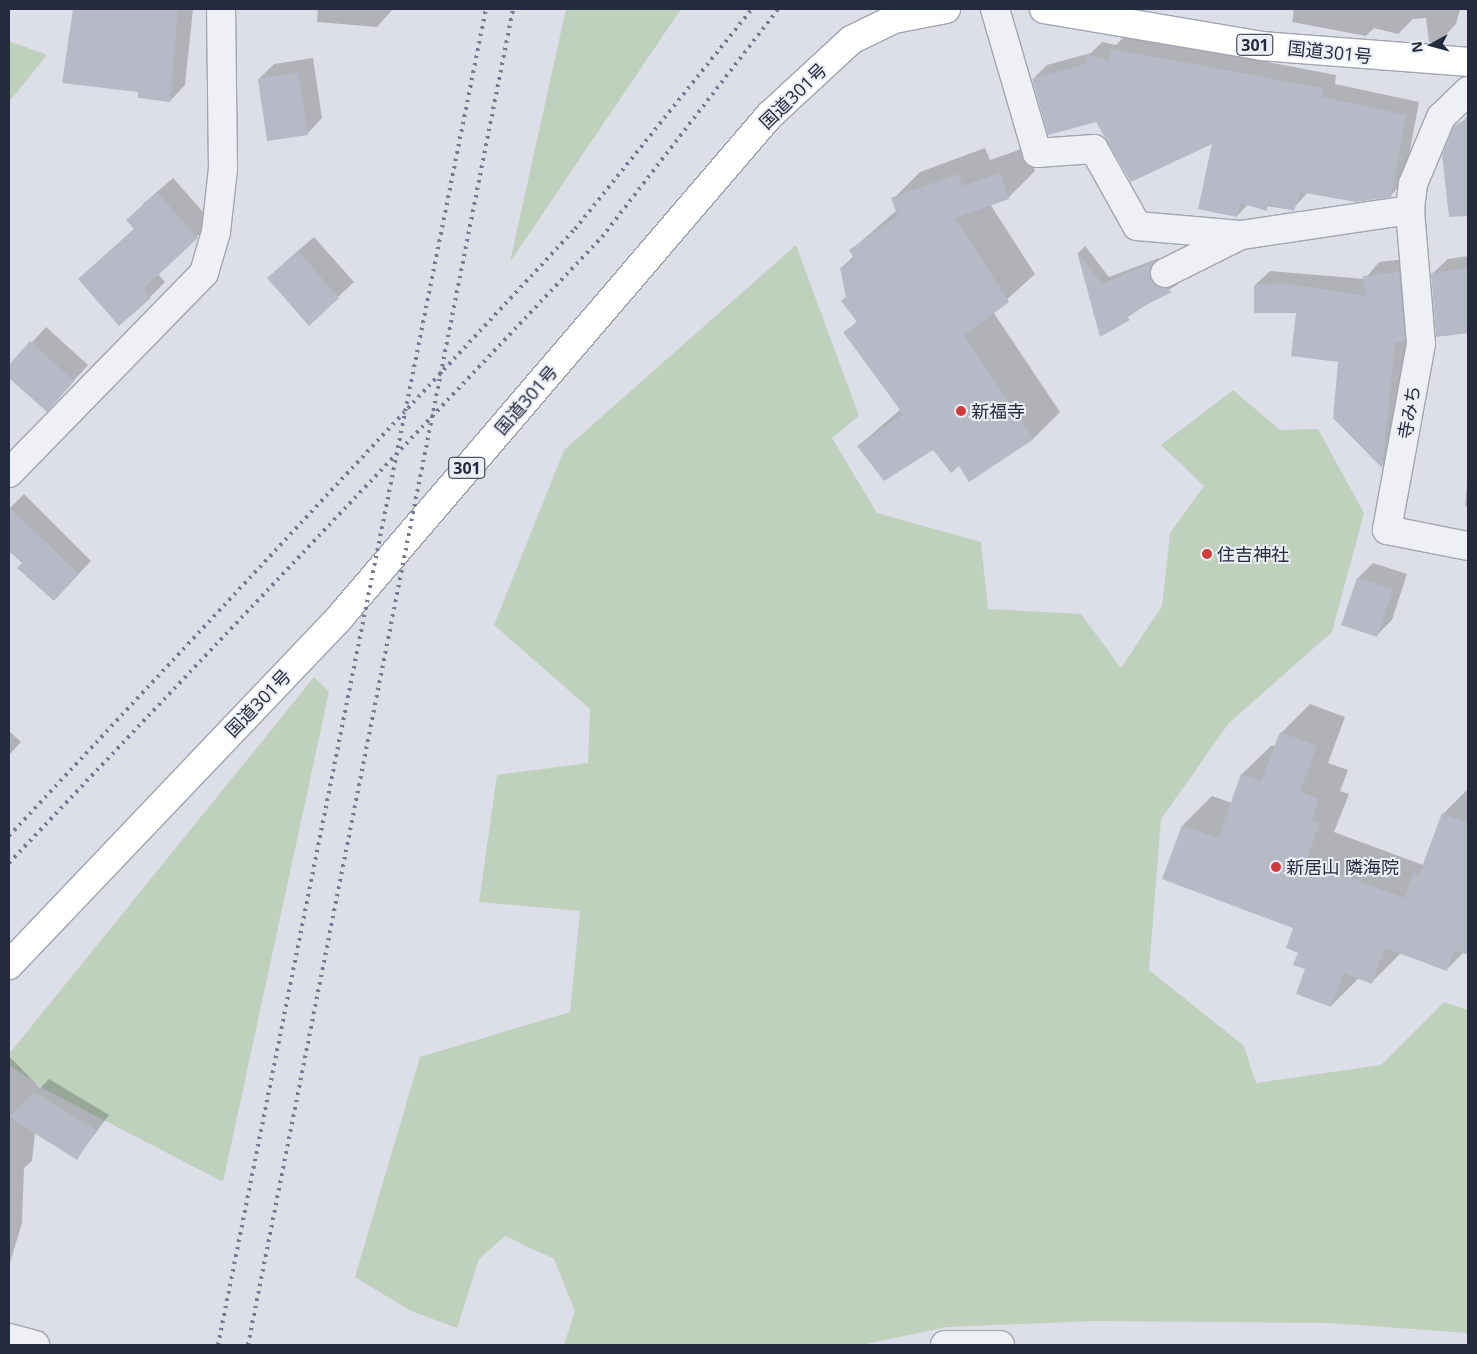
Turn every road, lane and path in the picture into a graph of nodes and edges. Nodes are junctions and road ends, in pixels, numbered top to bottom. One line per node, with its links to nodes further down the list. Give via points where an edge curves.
1 (222, 9): 10 (street, via 223,169 216,232 204,273)
2 (946, 9): 12 (highway, 国道301号 / 301, via 894,19 851,40 769,116 340,617)
3 (995, 9): 8 (street, via 1037,153 1094,149 1137,226)
4 (1058, 10): 5 (highway, 国道301号 / 301, via 1262,46)
5 (1468, 62)
6 (1468, 91): 7 (street, via 1441,117 1413,184)
7 (1410, 210): 8 (street); 11 (street, 寺みち, via 1421,344 1387,530)
8 (1241, 235): 9 (street)
9 (1165, 274)
10 (9, 473)
11 (1468, 546)
12 (9, 965)
13 (9, 1338): 14 (street)
14 (35, 1345)
15 (946, 1345): 16 (street)
16 (1000, 1345)

